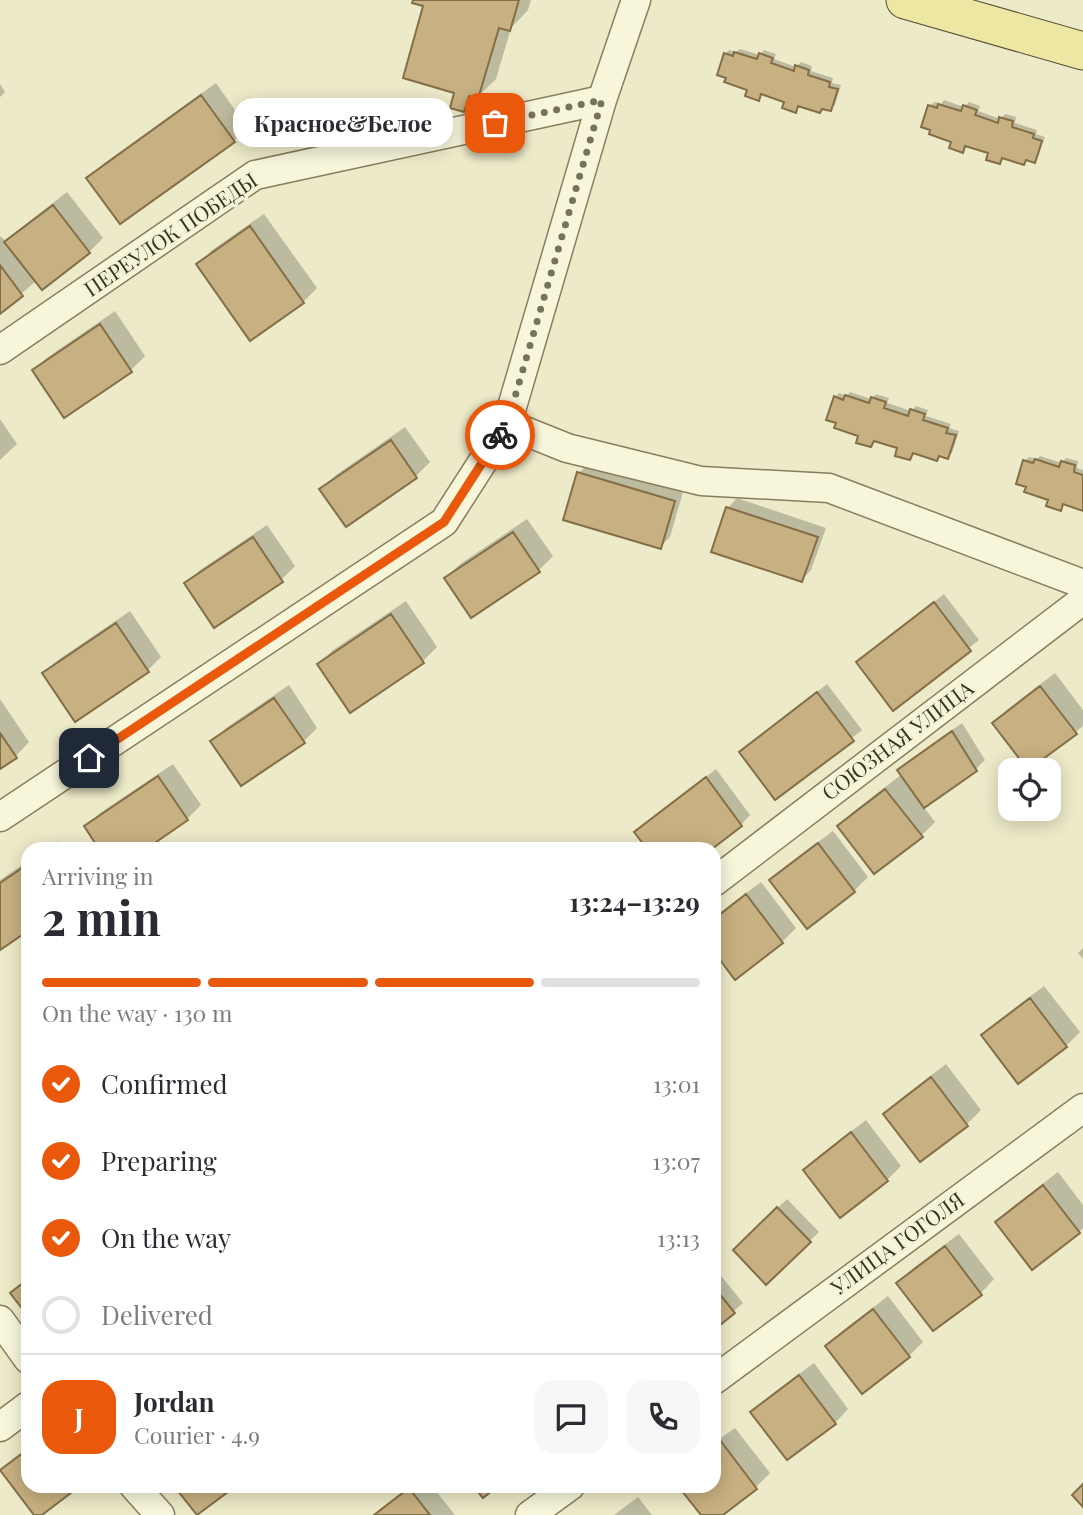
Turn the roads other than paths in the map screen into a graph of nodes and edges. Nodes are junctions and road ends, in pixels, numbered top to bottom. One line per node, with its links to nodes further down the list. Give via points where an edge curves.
1 (636, 0): 4 (street)
2 (905, 0): 3 (main road)
3 (1083, 51)
4 (602, 100): 5 (street, ПЕРЕУЛОК ПОБЕДЫ, via 255,175); 6 (street)
5 (0, 350)
6 (507, 424): 7 (street, via 567,448 701,481 829,488); 9 (street, via 444,522)
7 (1083, 583)
8 (1083, 600): 10 (street, СОЮЗНАЯ УЛИЦА)
9 (0, 817)
10 (721, 877)
11 (1083, 1108): 14 (street, УЛИЦА ГОГОЛЯ)
12 (0, 1320): 13 (street)
13 (21, 1349)
14 (721, 1375)
15 (21, 1411): 16 (street)
16 (0, 1427)
17 (140, 1493): 19 (street)
18 (560, 1493): 20 (street)
19 (160, 1515)
20 (530, 1515)

